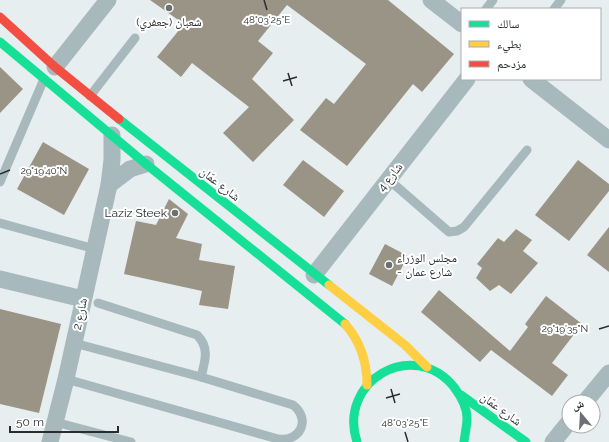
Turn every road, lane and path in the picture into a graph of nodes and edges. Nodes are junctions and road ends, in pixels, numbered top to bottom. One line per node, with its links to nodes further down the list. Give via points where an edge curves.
1 (108, 0): 11 (street)
2 (431, 0): 8 (street)
3 (493, 0): 5 (lane)
4 (561, 0): 6 (lane)
5 (487, 8)
6 (555, 8)
7 (0, 17): 11 (main road, شارع عمّان)
8 (461, 23)
9 (135, 38): 14 (lane)
10 (0, 42): 11 (main road, شارع عمّان)
11 (49, 73): 14 (main road, شارع عمّان); 15 (main road, شارع عمّان); 20 (lane)
12 (466, 80): 19 (street, شارع 4)
13 (533, 80): 16 (street)
14 (90, 96): 24 (main road, شارع عمّان)
15 (112, 135): 18 (main road, شارع عمّان); 21 (street, شارع 2)
16 (609, 140)
17 (527, 150): 19 (lane, via 464,227 457,231 449,232)
18 (146, 164): 21 (street, via 130,169); 32 (main road, شارع عمّان, via 346,325 364,353)
19 (388, 179): 24 (street, شارع 4)
20 (0, 182)
21 (109, 185): 23 (street, شارع 2)
22 (0, 223): 23 (lane)
23 (95, 249): 26 (street, شارع 2)
24 (314, 275): 28 (main road, شارع عمّان, via 405,345)
25 (0, 280): 26 (street)
26 (91, 301): 27 (street, شارع 2); 30 (lane, via 197,335 204,343 206,354)
27 (74, 343): 30 (lane); 31 (street, شارع 2)
28 (427, 367): 32 (main road, via 400,366 382,373); 34 (main road, via 440,373)
29 (609, 373): 33 (street)
30 (201, 377): 31 (lane, via 293,404 302,415 301,429 292,438 278,439)
31 (66, 379): 35 (street, شارع 2)
32 (366, 385): 39 (main road, via 353,416 351,430)
33 (592, 394)
34 (461, 395): 40 (main road, via 468,419); 41 (main road, شارع عمّان)
35 (55, 422): 37 (street, شارع 2); 38 (lane)
36 (561, 432): 42 (street)
37 (50, 442)
38 (131, 442)
39 (357, 442)
40 (464, 442)
41 (526, 442)
42 (553, 442)

